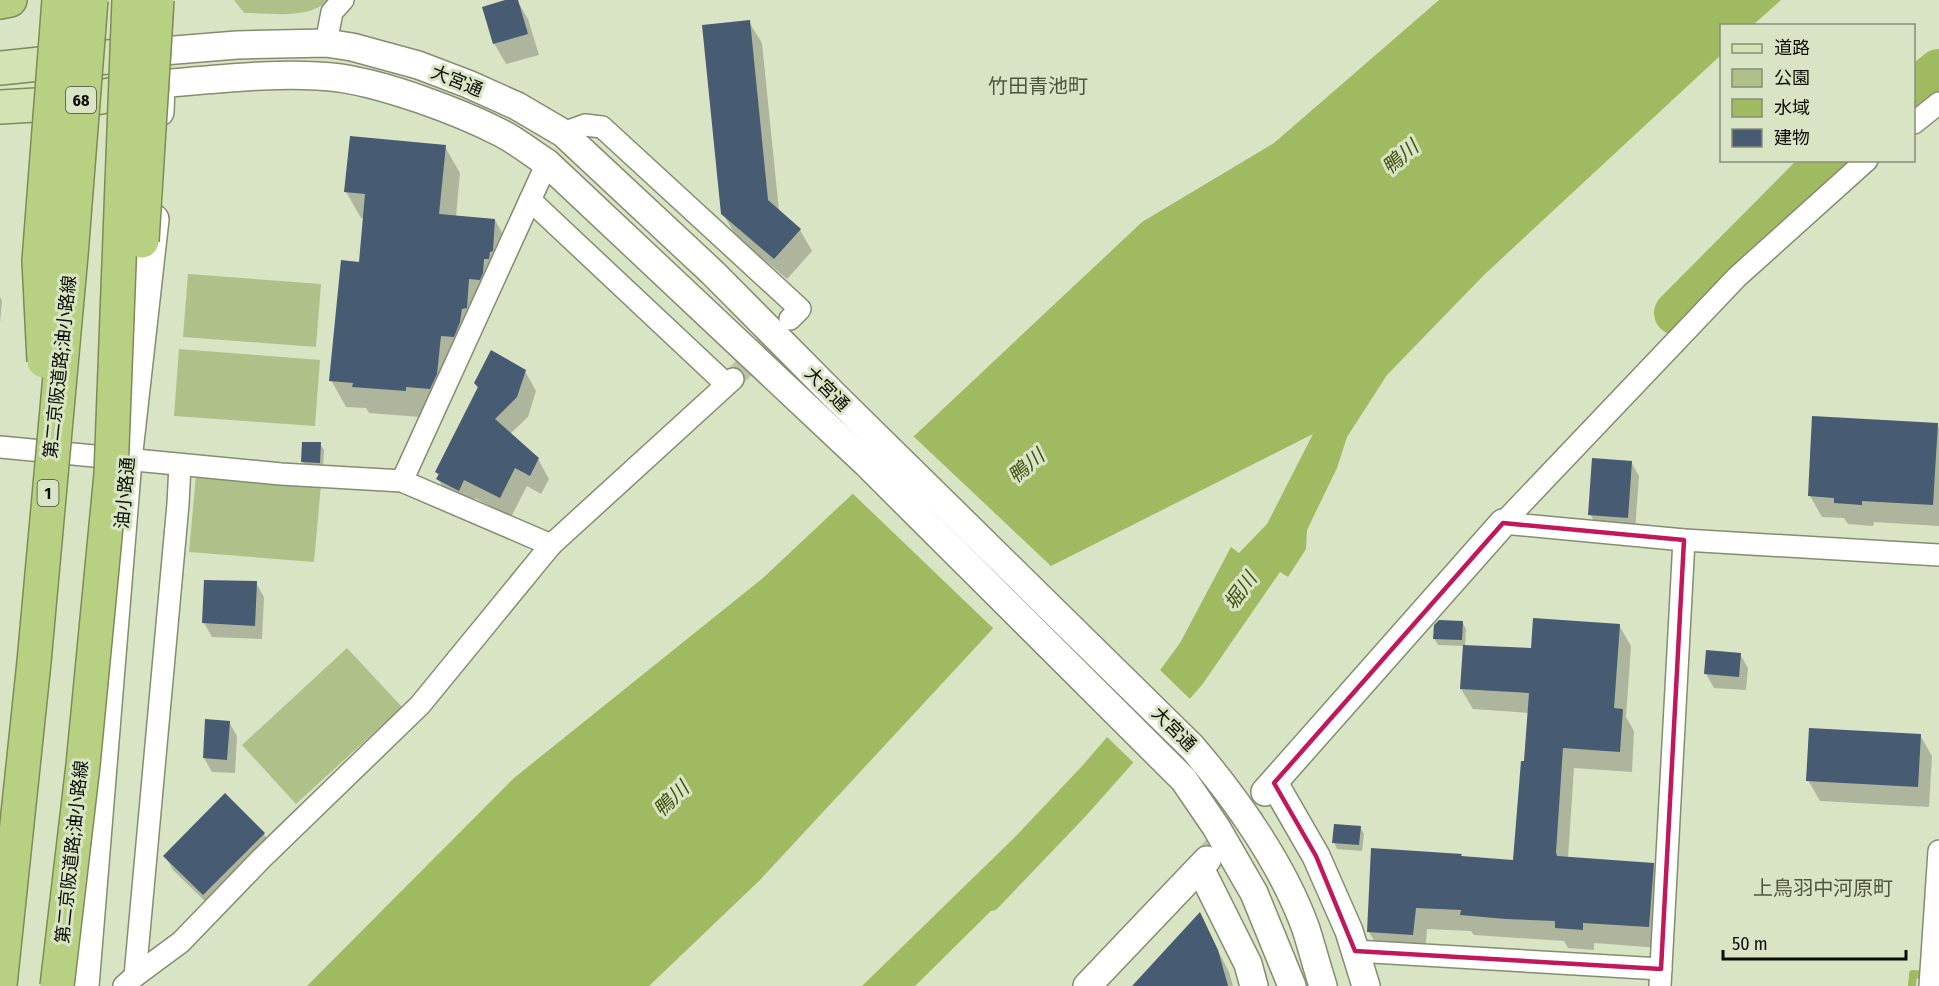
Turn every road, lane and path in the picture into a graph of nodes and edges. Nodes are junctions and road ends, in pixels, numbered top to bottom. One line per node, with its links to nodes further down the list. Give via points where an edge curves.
1 (10, 0): 9 (highway)
2 (59, 0): 25 (highway, bridge, via 39,261)
3 (77, 0): 12 (main road, 68)
4 (91, 0): 25 (highway, 第二京阪道路;油小路線 / 1, bridge, via 71,255)
5 (129, 0): 27 (highway, 第二京阪道路;油小路線, bridge)
6 (157, 0): 27 (highway, bridge, via 142,246)
7 (166, 0): 11 (main road, 油小路通)
8 (343, 0): 10 (street, via 332,12)
9 (0, 2)
10 (326, 43): 11 (street, 大宮通); 19 (street, 大宮通, via 397,59 468,84)
11 (163, 51): 12 (main road, 68); 14 (main road, 油小路通)
12 (74, 59): 13 (main road, 68); 15 (main road, 68)
13 (0, 68)
14 (161, 84): 15 (main road, 68); 21 (street, 大宮通, via 231,78 340,78 447,110 501,133); 27 (street, 油小路通, via 155,214)
15 (71, 103): 17 (main road, 68); 25 (street)
16 (1939, 103): 18 (street)
17 (0, 107)
18 (1915, 122)
19 (563, 133): 23 (street, via 585,125 602,127 800,309); 44 (street, 大宮通, via 713,273 1204,761 1237,803 1276,867 1305,928)
20 (1865, 162): 29 (street, via 1737,277)
21 (547, 163): 22 (street); 43 (street, 大宮通, via 874,471 1184,780 1254,893)
22 (530, 200): 28 (street); 31 (street, via 730,381)
23 (790, 320)
24 (0, 447): 25 (street)
25 (47, 459): 27 (street); 34 (street); 39 (highway, 第二京阪道路;油小路線 / 1, bridge, via 34,662)
26 (180, 465): 27 (street); 28 (street); 38 (street)
27 (120, 467): 36 (street, 油小路通); 40 (highway, 第二京阪道路;油小路線, bridge)
28 (402, 481): 31 (street)
29 (1503, 524): 30 (street); 35 (street, via 1270,787 1317,855)
30 (1684, 540): 32 (street); 37 (street)
31 (551, 545): 38 (street, via 420,705 181,942)
32 (1939, 555)
33 (1939, 851): 46 (street)
34 (0, 855)
35 (1355, 951): 37 (street); 45 (street)
36 (86, 975)
37 (1660, 978)
38 (129, 981)
39 (0, 985)
40 (57, 986)
41 (1087, 986): 42 (street, via 1204,864)
42 (1254, 986)
43 (1292, 986)
44 (1323, 986)
45 (1366, 986)
46 (1930, 986)

